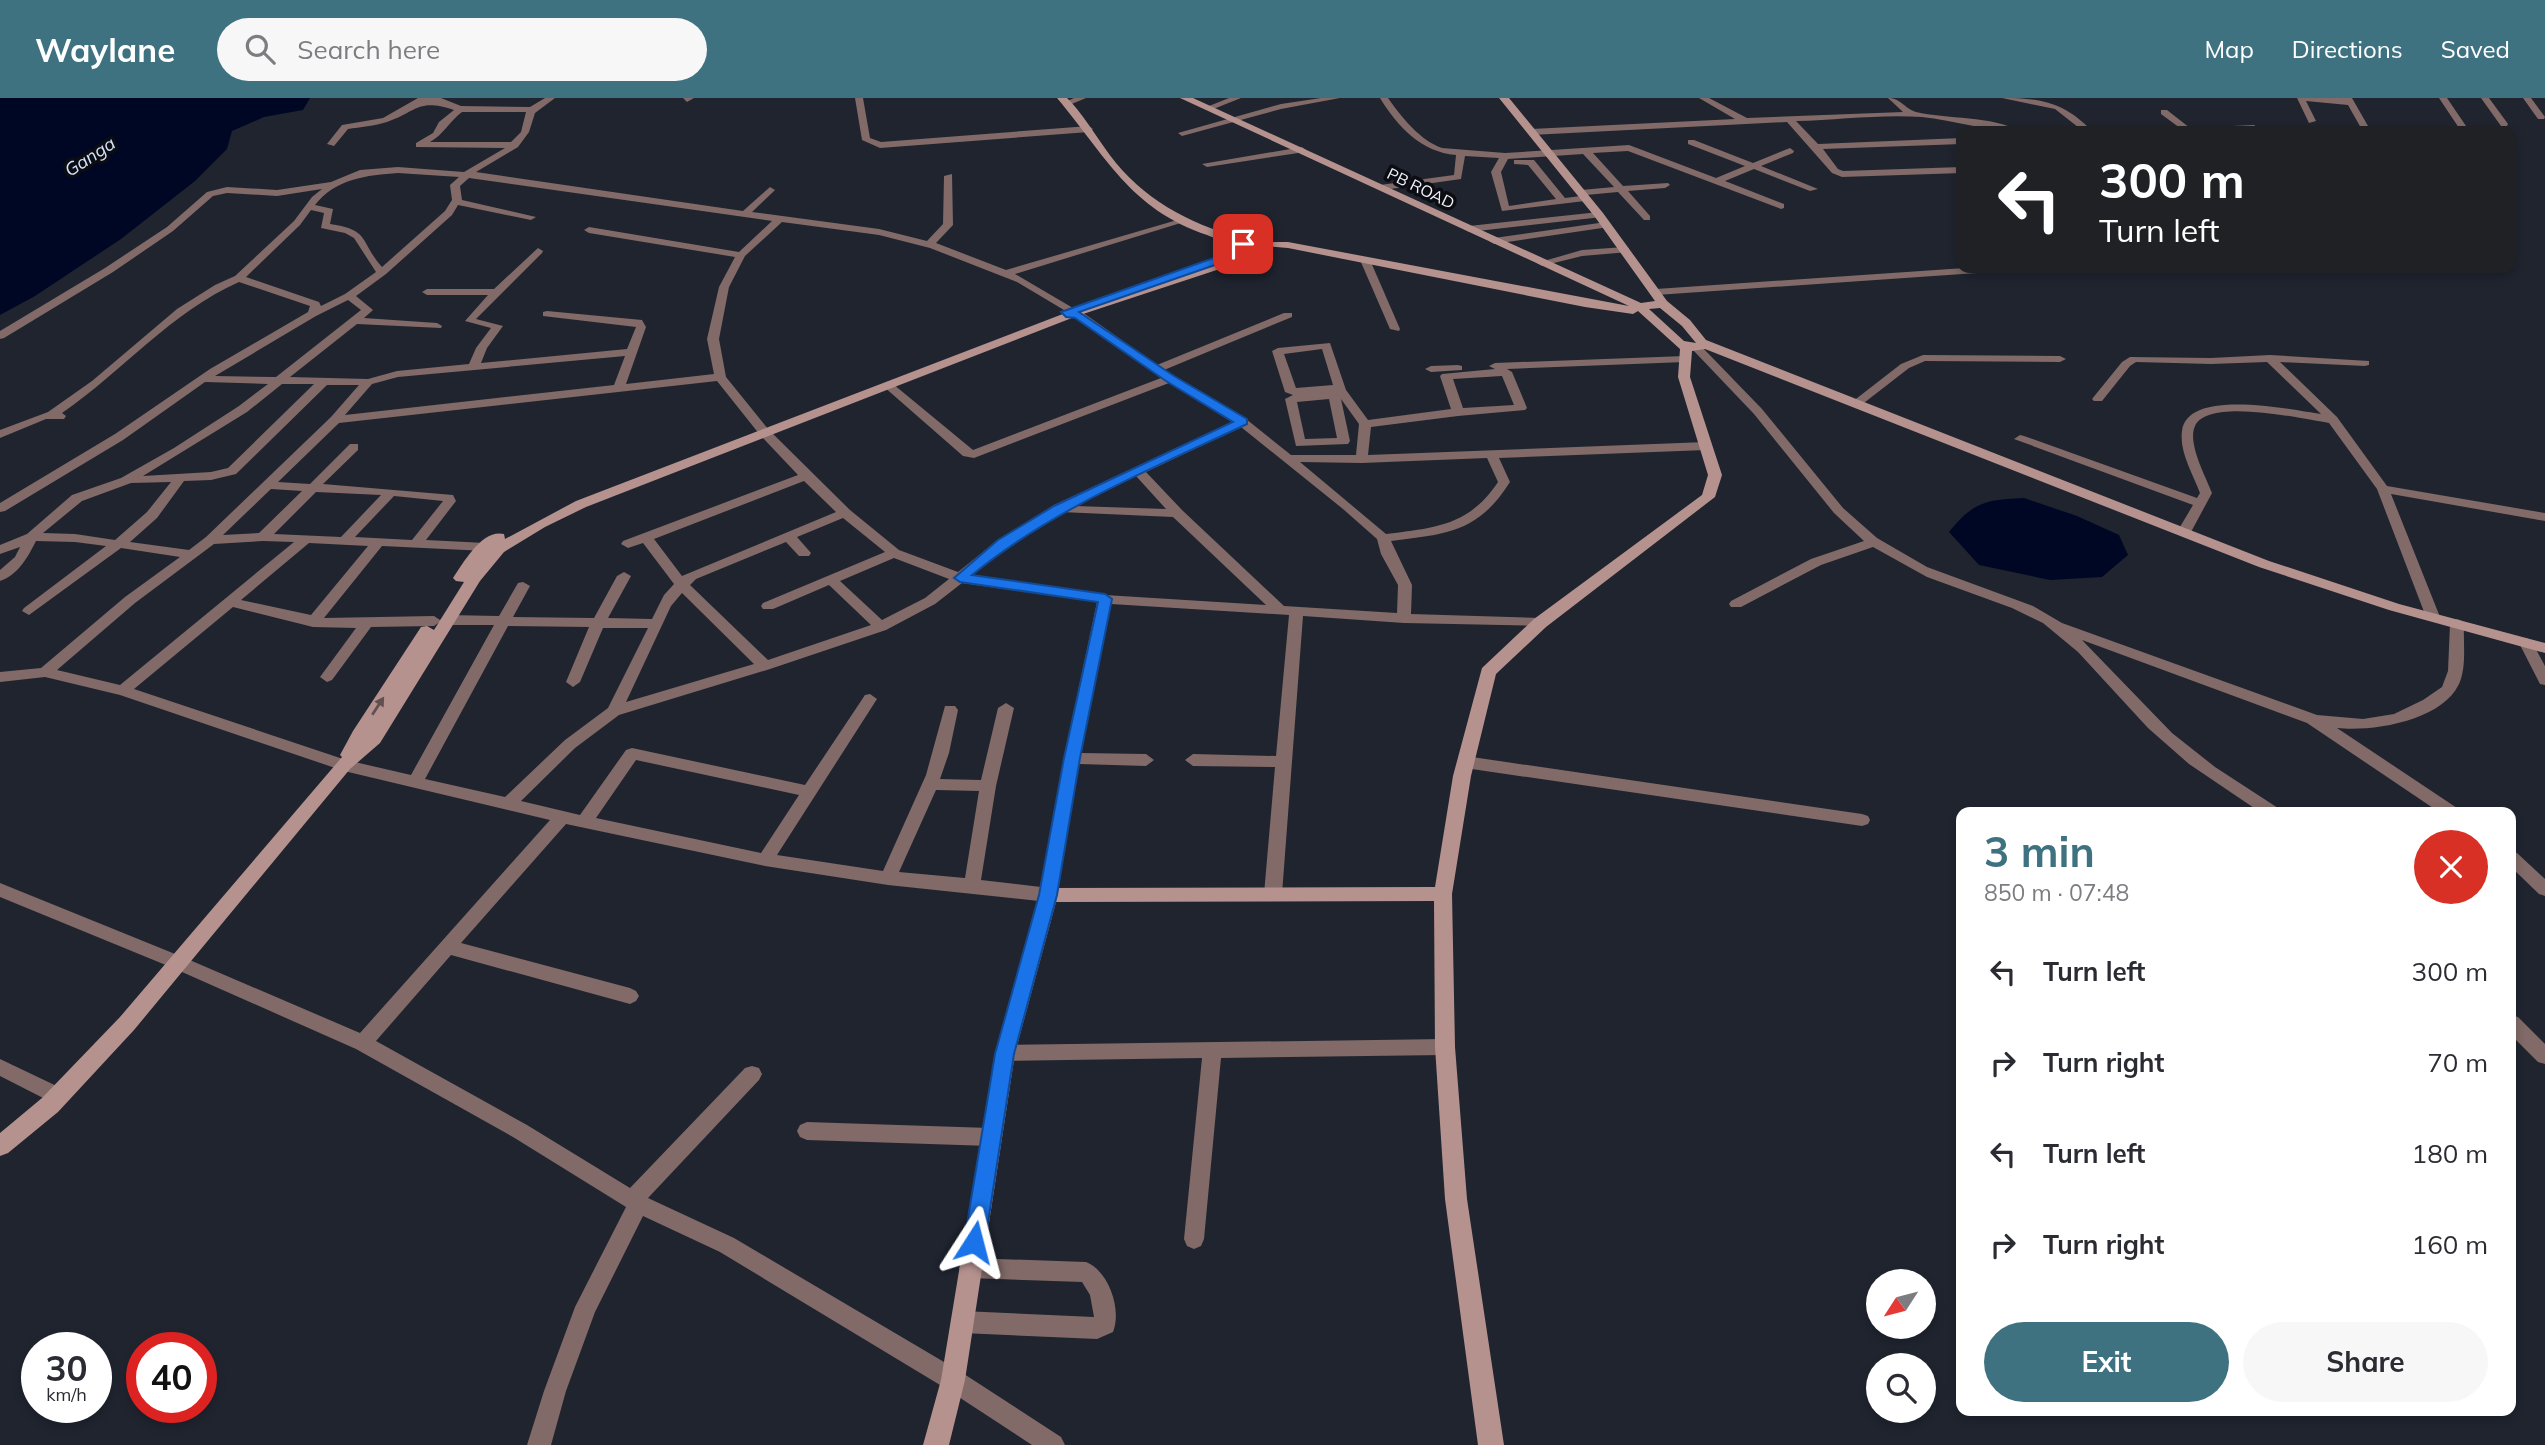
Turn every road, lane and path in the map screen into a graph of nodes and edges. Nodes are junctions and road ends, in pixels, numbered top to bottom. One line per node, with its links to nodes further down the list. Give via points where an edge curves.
1 (551, 98): 21 (street)
2 (859, 98): 35 (street, via 866,139 880,145)
3 (1082, 98): 17 (street)
4 (1185, 98): 19 (street, PB ROAD)
5 (1237, 98): 19 (street)
6 (1336, 98): 26 (street)
7 (1384, 98): 46 (street, via 1388,108 1430,147)
8 (1504, 98): 36 (street)
9 (1703, 98): 27 (street)
10 (1892, 98): 23 (street)
11 (2006, 98): 31 (street, via 2058,107)
12 (2303, 98): 18 (street); 28 (street)
13 (2443, 98): 34 (street)
14 (2485, 98): 29 (street)
15 (2527, 98): 24 (street)
16 (421, 99): 20 (street); 40 (street, via 385,120 345,127)
17 (1065, 100): 35 (street)
18 (2350, 100): 33 (street)
19 (1208, 108): 26 (street, PB ROAD)
20 (460, 109): 21 (street); 41 (street, via 436,135 419,145)
21 (531, 110): 41 (street, via 523,136)
22 (2164, 112): 32 (street)
23 (1911, 114): 25 (street); 30 (street)
24 (2541, 117)
25 (1790, 119): 27 (street); 42 (street)
26 (1233, 120): 37 (street); 43 (street, PB ROAD)
27 (1745, 121): 36 (street)
28 (2312, 121)
29 (2504, 124)
30 (1991, 126)
31 (2082, 126)
32 (2182, 126)
33 (2364, 126)
34 (2462, 126)
35 (1088, 129): 72 (street, via 1122,174)
36 (1531, 131): 47 (street)
37 (1182, 133)
38 (1956, 141): 42 (street)
39 (1690, 142): 51 (street)
40 (331, 144)
41 (515, 145): 53 (street)
42 (1816, 147): 52 (street, via 1842,174)
43 (1302, 150): 49 (street); 58 (street, PB ROAD)
44 (1586, 151): 47 (street); 55 (street, via 1629,148); 61 (street)
45 (1790, 151): 51 (street)
46 (1461, 154): 48 (street); 58 (street, via 1458,177)
47 (1550, 155): 48 (street); 62 (street)
48 (1505, 156): 50 (street)
49 (1207, 164)
50 (1498, 165): 63 (street, via 1531,162); 63 (street, via 1505,208)
51 (1754, 166): 55 (street); 59 (street)
52 (1956, 170)
53 (468, 174): 56 (street, via 377,171); 64 (street, via 455,185); 67 (street)
54 (949, 176): 78 (street, via 948,225)
55 (1717, 181): 65 (street)
56 (333, 185): 66 (street); 102 (street, via 277,193 227,190 210,194 170,229)
57 (1665, 186): 61 (street)
58 (1383, 187): 74 (street, PB ROAD)
59 (1813, 188)
60 (770, 190): 67 (street)
61 (1621, 190): 62 (street); 70 (street)
62 (1583, 196): 63 (street); 68 (street)
63 (1563, 201)
64 (456, 202): 69 (street); 86 (street)
65 (1781, 206)
66 (309, 207): 86 (street, via 330,211 324,226 358,236); 89 (street)
67 (745, 215): 71 (street)
68 (1599, 215): 73 (street); 74 (street)
69 (531, 217)
70 (1647, 218)
71 (779, 219): 78 (street, via 879,232); 83 (street)
72 (1181, 220): 79 (street); 88 (street)
73 (1606, 225): 75 (street); 80 (street)
74 (1469, 229): 77 (street, PB ROAD)
75 (1584, 229): 77 (street); 82 (street)
76 (589, 230): 83 (street)
77 (1494, 241): 85 (street, PB ROAD)
78 (929, 244): 88 (street)
79 (1248, 248): 84 (street, via 1260,240); 95 (street, via 1240,259)
80 (1625, 250): 82 (street); 93 (street)
81 (538, 251): 91 (street)
82 (1594, 252): 85 (street)
83 (741, 255): 111 (street, via 724,287 713,339)
84 (1365, 260): 94 (street); 101 (street)
85 (1542, 264): 94 (street, PB ROAD)
86 (382, 272): 92 (street)
87 (1956, 272): 93 (street)
88 (1006, 273): 95 (street)
89 (239, 278): 96 (street, via 315,304); 128 (street, via 173,316 58,415)
90 (427, 292): 91 (street)
91 (498, 292): 108 (street, via 470,321 498,326)
92 (349, 296): 96 (street); 99 (street, via 368,310)
93 (1659, 298): 94 (street, via 1642,306); 103 (street, via 1686,323)
94 (1643, 310): 103 (street, PB ROAD)
95 (1074, 312): 109 (street); 117 (street); 127 (street)
96 (312, 314): 112 (street)
97 (547, 314): 104 (street, via 638,322 641,327)
98 (1288, 315): 109 (street)
99 (355, 321): 100 (street); 114 (street)
100 (437, 326)
101 (1395, 329)
102 (0, 336)
103 (1692, 349): 110 (street); 121 (street); 131 (street, via 1684,377); 163 (street, via 1735,384 1829,503)
104 (631, 352): 108 (street); 119 (street)
105 (2270, 358): 107 (street); 120 (street, via 2134,359); 124 (street)
106 (2060, 359): 121 (street, via 1923,358 1905,366)
107 (2365, 363)
108 (474, 366): 116 (street, via 397,374)
109 (1156, 369): 113 (street)
110 (1431, 369)
111 (720, 377): 119 (street); 127 (street)
112 (202, 379): 114 (street); 146 (street, via 119,437)
113 (1170, 379): 117 (street, via 974,454 967,453); 125 (street)
114 (279, 380): 115 (street); 140 (street, via 243,409)
115 (325, 380): 116 (street); 139 (street, via 232,471)
116 (368, 382): 123 (street)
117 (889, 386): 127 (street)
118 (1339, 388): 118 (street, via 1326,345 1278,351 1291,392); 126 (street)
119 (618, 389): 123 (street)
120 (2098, 399)
121 (1856, 404): 152 (street)
122 (1458, 412): 122 (street, via 1446,376 1506,372 1521,408); 126 (street)
123 (335, 419): 141 (street)
124 (2333, 420): 143 (street); 145 (street, via 2232,407 2213,408 2196,416 2189,426 2188,441 2206,493)
125 (1242, 422): 134 (street); 137 (street)
126 (1365, 424): 136 (street)
127 (761, 429): 138 (street); 150 (street)
128 (0, 434)
129 (2020, 439): 145 (street)
130 (1344, 441): 130 (street, via 1334,395 1291,399 1300,443); 135 (street)
131 (1706, 446): 133 (street); 191 (street, via 1715,475 1708,497)
132 (354, 447): 142 (street)
133 (1492, 456): 136 (street); 157 (street, via 1504,482 1499,493 1475,515 1454,528)
134 (1292, 458): 135 (street); 157 (street)
135 (1347, 460): 136 (street)
136 (1362, 460)
137 (1138, 471): 147 (street); 149 (street)
138 (806, 476): 148 (street); 155 (street)
139 (181, 477): 140 (street); 162 (street, via 152,515)
140 (125, 481): 153 (street, via 77,498)
141 (267, 485): 142 (street); 159 (street)
142 (315, 486): 144 (street); 154 (street)
143 (2383, 489): 151 (street); 184 (street)
144 (391, 492): 160 (street); 164 (street, via 450,501)
145 (2202, 504): 152 (street)
146 (0, 508)
147 (1059, 508): 149 (street); 173 (street, via 1003,543)
148 (845, 513): 156 (street); 169 (street)
149 (1177, 513): 181 (street)
150 (545, 516): 166 (street); 186 (street, via 499,549)
151 (2545, 517)
152 (2184, 532): 184 (street, via 2264,564)
153 (32, 537): 162 (street); 167 (street); 171 (street, via 20,559)
154 (263, 537): 158 (street); 159 (street)
155 (646, 537): 165 (street); 175 (street)
156 (789, 537): 168 (street); 175 (street)
157 (1383, 538): 185 (street, via 1405,585)
158 (306, 539): 160 (street); 178 (street)
159 (211, 540): 170 (street)
160 (345, 540): 161 (street)
161 (379, 541): 164 (street); 187 (street)
162 (120, 542): 170 (street); 183 (street)
163 (1875, 542): 179 (street, via 1816,562); 194 (street, via 1936,577 2021,607)
164 (416, 544): 166 (street)
165 (628, 544)
166 (486, 547): 186 (street, via 477,554)
167 (0, 550)
168 (804, 553)
169 (894, 553): 173 (street); 174 (street)
170 (191, 554): 199 (street)
171 (0, 576)
172 (624, 576): 190 (street)
173 (960, 578): 177 (street); 195 (street, via 930,601)
174 (830, 579): 180 (street); 195 (street)
175 (681, 584): 192 (street); 198 (street)
176 (523, 586): 189 (street)
177 (1105, 599): 181 (street); 210 (street)
178 (230, 602): 187 (street); 204 (street)
179 (1736, 604)
180 (768, 606)
181 (1279, 609): 182 (street)
182 (1296, 610): 185 (street); 214 (street)
183 (29, 611)
184 (2432, 617): 193 (street)
185 (1404, 618): 191 (street)
186 (440, 620): 188 (street); 189 (street); 215 (street, via 374,738)
187 (313, 622): 188 (street)
188 (367, 623): 201 (street)
189 (503, 623): 190 (street); 216 (street)
190 (598, 623): 192 (street); 203 (street)
191 (1541, 623): 213 (street, via 1488,672)
192 (657, 624): 207 (street)
193 (2457, 624): 196 (street); 209 (street, via 2454,682 2444,695 2384,724 2354,726)
194 (2056, 625): 209 (street); 221 (street, via 2195,761)
195 (881, 626): 198 (street)
196 (2526, 643): 197 (street); 202 (street)
197 (2545, 648)
198 (765, 666): 207 (street)
199 (45, 672): 200 (street); 204 (street)
200 (0, 677)
201 (327, 677)
202 (2545, 680)
203 (573, 682)
204 (122, 691): 215 (street)
205 (870, 699): 219 (street)
206 (1006, 708): 218 (street)
207 (614, 710): 220 (street, via 570,744)
208 (950, 710): 217 (street)
209 (2312, 719): 222 (street)
210 (1072, 758): 211 (street); 234 (street)
211 (1146, 760)
212 (1193, 760): 214 (street)
213 (1465, 761): 224 (street); 233 (street)
214 (1283, 762): 232 (street)
215 (344, 765): 216 (street); 236 (street)
216 (416, 781): 220 (street)
217 (930, 784): 218 (street); 228 (street)
218 (988, 786): 229 (street)
219 (810, 792): 225 (street, via 632,754); 226 (street)
220 (509, 803): 223 (street)
221 (2264, 807)
222 (2444, 807)
223 (562, 817): 225 (street); 235 (street)
224 (1862, 820)
225 (584, 822): 226 (street)
226 (765, 860): 228 (street)
227 (2516, 862): 230 (street)
228 (887, 878): 229 (street)
229 (972, 884): 234 (street)
230 (2545, 889)
231 (0, 890): 236 (street)
232 (1273, 894): 233 (street); 234 (street)
233 (1443, 894): 240 (street)
234 (1048, 895): 242 (street)
235 (448, 947): 237 (street); 239 (street)
236 (179, 963): 239 (street); 246 (street)
237 (630, 996)
238 (2516, 1028): 243 (street)
239 (363, 1044): 250 (street)
240 (1445, 1047): 241 (street); 258 (street, via 1456,1199)
241 (1212, 1050): 242 (street); 251 (street)
242 (1005, 1054): 248 (street)
243 (2545, 1056)
244 (0, 1067): 246 (street)
245 (752, 1074): 250 (street)
246 (58, 1096): 249 (street)
247 (807, 1131): 248 (street)
248 (990, 1137): 252 (street)
249 (0, 1146)
250 (635, 1202): 254 (street, via 727,1245); 255 (street, via 586,1307)
251 (1194, 1239)
252 (970, 1268): 253 (street); 253 (street, via 1086,1272 1097,1288 1105,1324 1097,1328)
253 (962, 1322): 254 (street)
254 (953, 1380): 256 (street); 257 (street)
255 (539, 1445)
256 (936, 1445)
257 (1053, 1445)
258 (1491, 1445)

